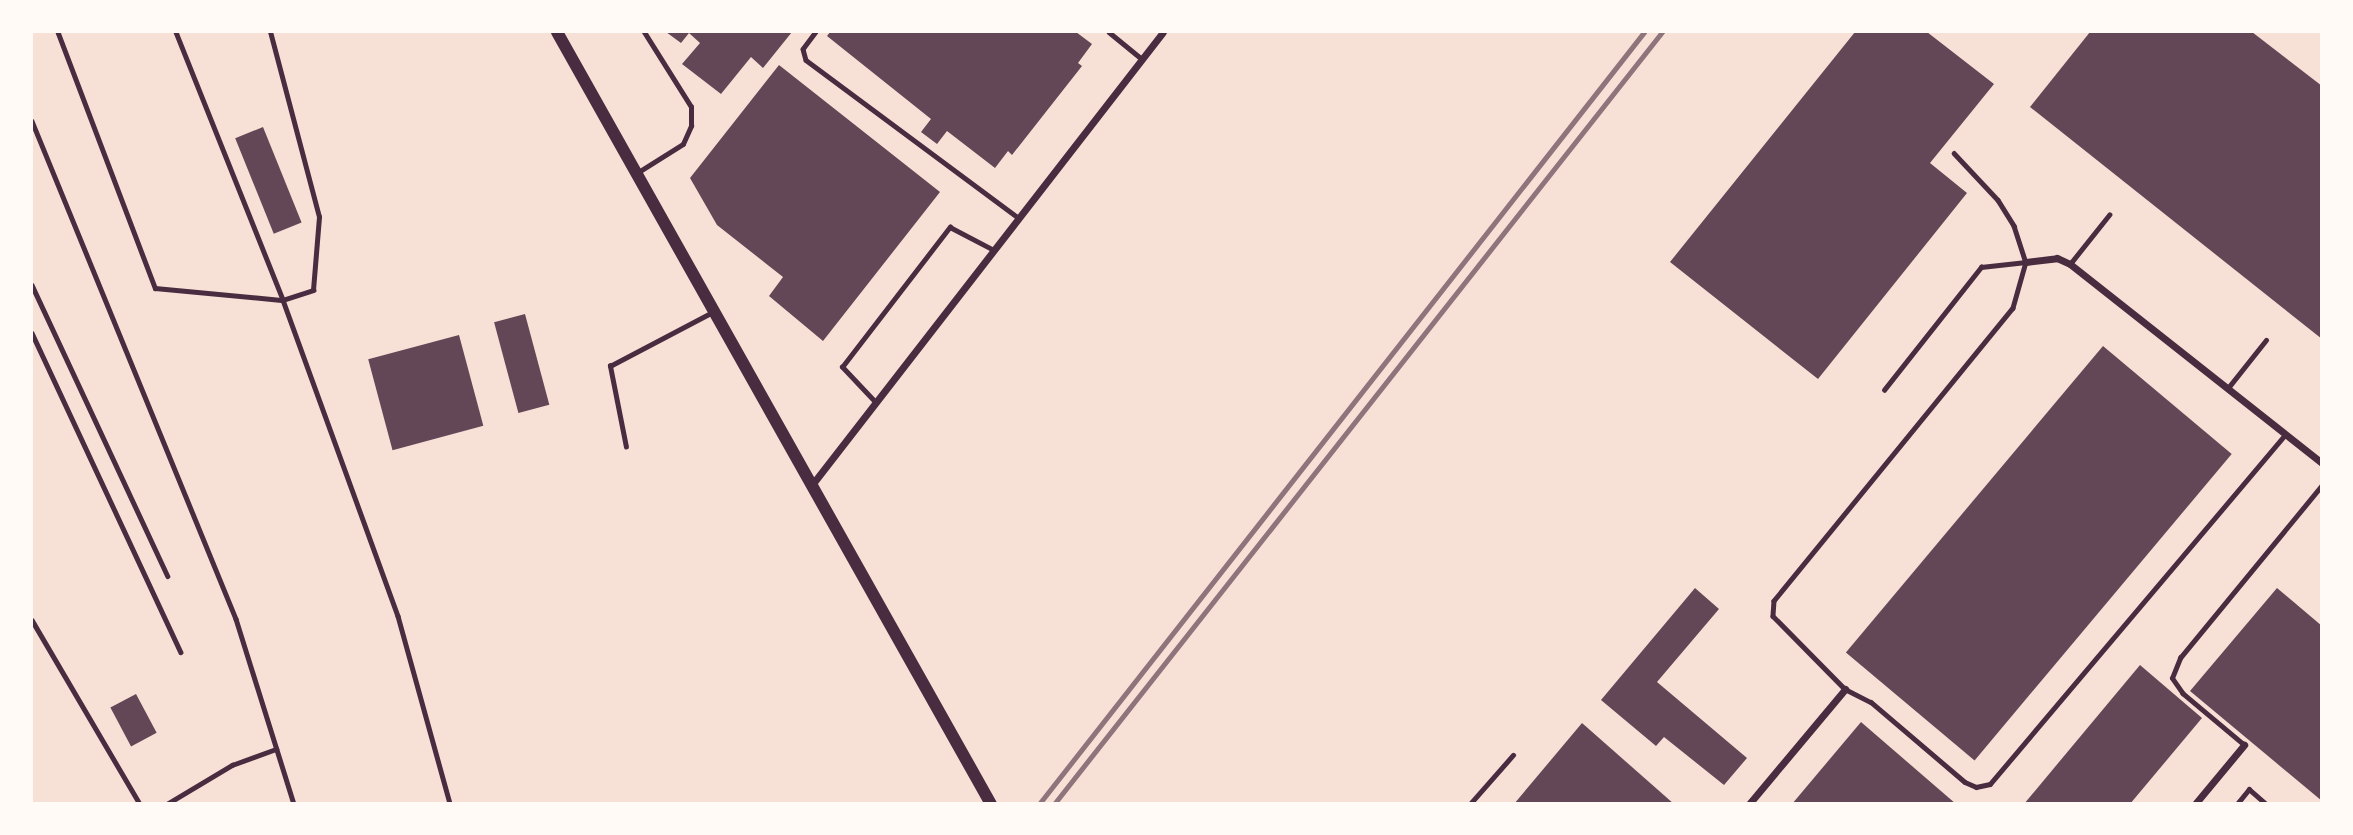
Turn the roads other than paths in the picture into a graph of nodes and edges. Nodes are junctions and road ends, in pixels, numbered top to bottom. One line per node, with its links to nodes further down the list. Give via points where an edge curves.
1 (58, 32): 19 (lane, via 155,288)
2 (176, 32): 19 (lane)
3 (270, 32): 19 (lane, via 319,217 313,290)
4 (557, 32): 12 (main road)
5 (644, 32): 12 (lane, via 691,107 691,126 683,144)
6 (816, 32): 14 (lane, via 803,49 806,60)
7 (1109, 32): 9 (lane)
8 (1163, 32): 9 (street)
9 (1142, 59): 14 (street)
10 (32, 121): 36 (lane, via 236,620)
11 (1954, 153): 16 (lane, via 1998,200 2014,226)
12 (636, 174): 20 (main road)
13 (2109, 215): 17 (lane)
14 (1019, 218): 15 (street)
15 (994, 250): 25 (street); 25 (lane, via 950,227 850,356 842,367)
16 (2026, 262): 17 (street, via 2056,258); 24 (lane, via 1981,267); 34 (lane, via 2013,309 1774,601 1773,616)
17 (2070, 264): 23 (street)
18 (32, 285): 31 (lane)
19 (283, 300): 41 (lane, via 398,616)
20 (714, 312): 27 (lane, via 610,366); 30 (main road)
21 (32, 332): 33 (lane)
22 (2266, 340): 23 (lane)
23 (2228, 388): 26 (street)
24 (1884, 390)
25 (876, 403): 30 (street)
26 (2286, 434): 28 (street); 34 (lane, via 1990,784 1976,787 1965,782 1871,702)
27 (625, 447)
28 (2322, 463)
29 (2322, 485): 35 (lane, via 2180,658 2172,678 2183,694)
30 (811, 486): 42 (main road)
31 (168, 576)
32 (32, 620): 38 (lane)
33 (181, 652)
34 (1844, 690): 44 (street)
35 (2244, 745): 45 (street)
36 (276, 749): 39 (lane, via 232,765); 40 (lane)
37 (1513, 755): 43 (lane)
38 (140, 803)
39 (167, 803)
40 (295, 803)
41 (450, 803)
42 (990, 803)
43 (1470, 803)
44 (1749, 803)
45 (2195, 803)
46 (2237, 803): 47 (lane, via 2249,789)
47 (2266, 803)

